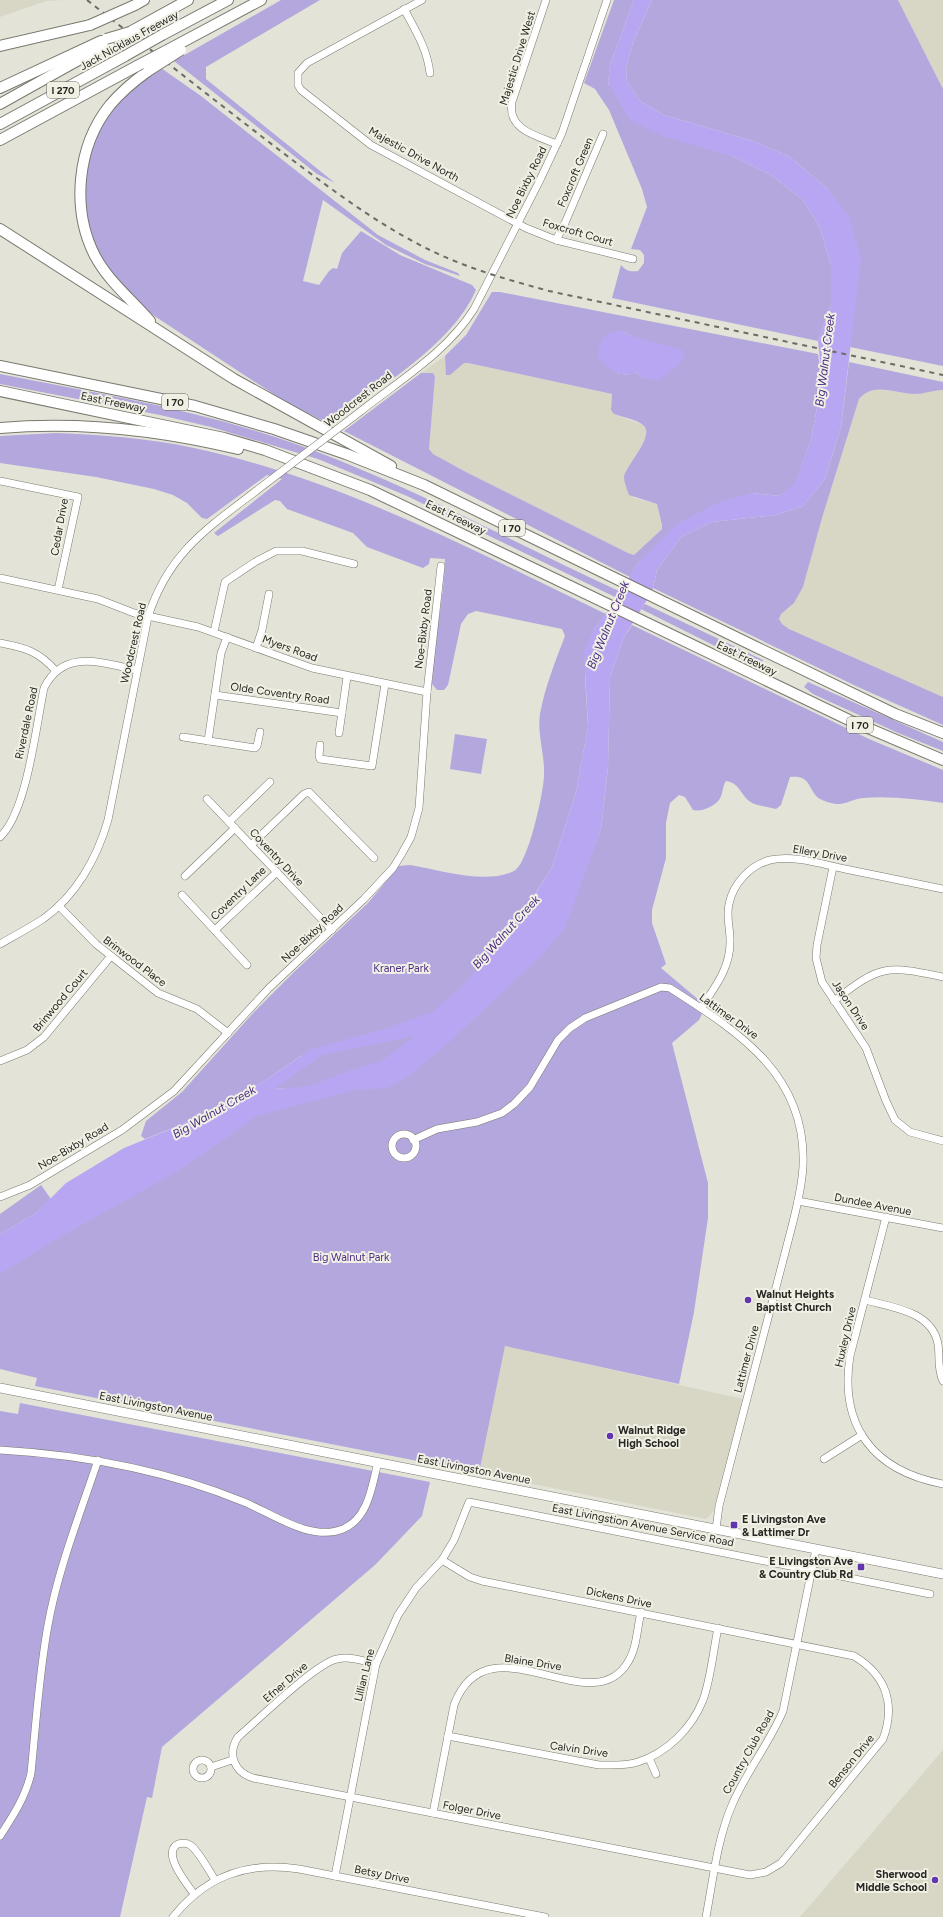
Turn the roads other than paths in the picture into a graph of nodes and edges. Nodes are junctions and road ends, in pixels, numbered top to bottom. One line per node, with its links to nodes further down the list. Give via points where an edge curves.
1 (188, 0): 9 (highway, Jack Nicklaus Freeway / I 270, bridge, via 130,32)
2 (228, 0): 15 (highway, Jack Nicklaus Freeway / I 270, bridge)
3 (261, 0): 11 (highway)
4 (422, 0): 8 (street)
5 (546, 0): 18 (street, Majestic Drive West, via 512,102 512,113 519,128)
6 (608, 0): 18 (street, Noe Bixby Road)
7 (139, 2): 10 (highway, bridge, via 90,25)
8 (404, 9): 12 (street, via 422,42); 19 (street, Majestic Drive North, via 307,63 298,73 298,84 305,94 371,145)
9 (108, 41): 13 (highway); 14 (highway, Jack Nicklaus Freeway / I 270)
10 (0, 46)
11 (178, 48): 17 (highway, bridge, via 137,66); 23 (highway, bridge, via 109,106 97,125 83,165 80,199 85,230 95,255 117,287)
12 (430, 74)
13 (0, 88)
14 (0, 104)
15 (0, 124)
16 (603, 134): 21 (street, Foxcroft Green)
17 (0, 140)
18 (557, 144): 19 (street, Noe Bixby Road)
19 (518, 223): 21 (street, Foxcroft Court); 24 (street, Noe Bixby Road, via 468,319 455,335)
20 (0, 229): 23 (highway)
21 (556, 240): 22 (street, Foxcroft Court)
22 (633, 259)
23 (158, 330): 30 (highway, via 261,395)
24 (432, 355): 36 (street, Woodcrest Road, bridge, via 207,528 180,555 162,582)
25 (0, 366): 30 (highway, East Freeway / I 70, via 234,416 339,452)
26 (0, 391): 28 (highway, East Freeway / I 70, via 224,438)
27 (0, 428): 28 (highway, via 67,425 159,432 266,455)
28 (335, 476): 54 (highway, East Freeway / I 70, via 403,504 849,720)
29 (0, 481): 34 (street, Cedar Drive, via 78,497)
30 (424, 485): 50 (highway, East Freeway / I 70, via 895,714)
31 (354, 564): 37 (street, via 294,550 267,554 225,582)
32 (441, 566): 45 (street, Noe-Bixby Road)
33 (0, 578): 34 (street)
34 (58, 590): 36 (street, via 98,598)
35 (269, 594): 40 (street)
36 (148, 617): 37 (street, Myers Road); 41 (street, Woodcrest Road)
37 (214, 632): 38 (street, Myers Road)
38 (227, 637): 40 (street, Myers Road); 46 (street, via 221,653)
39 (0, 643): 42 (street, via 39,654)
40 (256, 648): 43 (street, Myers Road, via 312,668)
41 (137, 670): 42 (street, Riverdale Road, via 88,661 74,662); 67 (street, Woodcrest Road, via 105,831 87,870)
42 (56, 671): 59 (street, Riverdale Road, via 44,688 19,806)
43 (347, 677): 44 (street, Myers Road); 47 (street, Olde Coventry Road)
44 (385, 684): 45 (street, Myers Road); 53 (street, via 372,766 320,758)
45 (427, 692): 69 (street, Noe-Bixby Road, via 419,808 411,837 393,868)
46 (215, 695): 47 (street, Olde Coventry Road); 52 (street)
47 (342, 713): 49 (street, Olde Coventry Road)
48 (260, 732): 52 (street, via 255,748)
49 (339, 733)
50 (943, 733)
51 (183, 737): 52 (street)
52 (208, 741)
53 (320, 745)
54 (943, 760)
55 (270, 782): 57 (street)
56 (207, 799): 57 (street, Coventry Drive)
57 (229, 822): 58 (street, Coventry Drive)
58 (235, 828): 60 (street, Coventry Drive); 64 (street)
59 (0, 837)
60 (251, 845): 61 (street, via 309,792); 63 (street, Coventry Drive)
61 (374, 858)
62 (833, 866): 65 (street, Ellery Drive); 74 (street, Jason Drive, via 816,958 822,982); 75 (street, Ellery Drive, via 783,858 769,860 745,874 735,887 729,904 727,923 730,945 725,970)
63 (277, 872): 68 (street, Coventry Lane); 69 (street, Coventry Drive)
64 (185, 876)
65 (943, 889)
66 (182, 895): 68 (street)
67 (59, 906): 70 (street, Woodcrest Road); 71 (street, Brinwood Place)
68 (216, 930): 72 (street)
69 (332, 930): 76 (street, Noe-Bixby Road, via 269,988)
70 (0, 944)
71 (110, 956): 76 (street, Brinwood Place, via 158,993 197,1009); 77 (street, Brinwood Court, via 44,1037 27,1050)
72 (247, 965)
73 (943, 976): 74 (street, via 907,969 881,970 858,982)
74 (834, 1001): 79 (street, Jason Drive, via 866,1048 895,1120 910,1132)
75 (701, 1008): 78 (street, Lattimer Drive, via 670,988 661,987 584,1018 558,1040 530,1087 502,1113 476,1122 437,1129); 81 (street, Lattimer Drive, via 751,1045 773,1069 787,1094 795,1114 802,1147 803,1168)
76 (228, 1033): 80 (street, Noe-Bixby Road, via 174,1090 139,1117 30,1185)
77 (0, 1061)
78 (413, 1140)
79 (943, 1141)
80 (0, 1197)
81 (798, 1201): 82 (street, Dundee Avenue); 94 (street, Lattimer Drive, via 721,1499)
82 (886, 1217): 83 (street, Dundee Avenue); 84 (street, Huxley Drive)
83 (943, 1228)
84 (865, 1300): 85 (street, via 907,1311 924,1321 938,1343 939,1370); 87 (street, Huxley Drive, via 850,1356 847,1378 852,1412)
85 (943, 1381)
86 (0, 1388): 91 (main road, East Livingston Avenue)
87 (862, 1435): 89 (street); 92 (street, Huxley Drive, via 880,1456 902,1471 913,1477)
88 (0, 1450): 90 (street)
89 (824, 1459)
90 (98, 1460): 91 (street, via 131,1466 191,1483 244,1502 297,1526 326,1532 344,1528 359,1517 366,1505); 111 (street, via 62,1566 48,1625 29,1784)
91 (378, 1462): 94 (main road, East Livingston Avenue)
92 (943, 1484)
93 (469, 1502): 96 (street, Lillian Lane, via 454,1540); 97 (street, East Livingstion Avenue Service Road)
94 (716, 1529): 95 (main road, East Livingston Avenue)
95 (816, 1549): 97 (street, Country Club Road); 98 (main road, East Livingston Avenue)
96 (442, 1560): 100 (street, Dickens Drive, via 464,1574 482,1581); 103 (street, Lillian Lane, via 416,1588 398,1615)
97 (812, 1570): 99 (street, East Livingstion Avenue Service Road); 102 (street, Country Club Road)
98 (943, 1574)
99 (930, 1594)
100 (641, 1612): 101 (street, Dickens Drive); 104 (street, Blaine Drive, via 631,1656 617,1675 598,1682 585,1682 515,1669 489,1669 474,1677 462,1688 454,1705)
101 (718, 1628): 102 (street, Dickens Drive); 105 (street, Calvin Drive, via 705,1692 696,1714 680,1736)
102 (797, 1644): 112 (street, Country Club Road, via 783,1711 732,1805 722,1834); 112 (street, Benson Drive, via 845,1653 869,1666 886,1694 889,1709 887,1726 880,1743 775,1868 759,1875 750,1875)
103 (376, 1664): 106 (street, Efner Drive, via 339,1658 319,1667 238,1737 233,1747); 109 (street, Lillian Lane)
104 (448, 1736): 105 (street, Calvin Drive, via 599,1765 619,1765); 110 (street, Blaine Drive)
105 (649, 1758): 108 (street)
106 (232, 1760): 107 (street); 109 (street, Folger Drive, via 240,1772 253,1778)
107 (211, 1767)
108 (656, 1774)
109 (350, 1797): 110 (street, Folger Drive); 113 (street, Lillian Lane)
110 (433, 1814): 112 (street, Folger Drive)
111 (0, 1836)
112 (716, 1868): 118 (street, Country Club Road)
113 (335, 1876): 114 (street, Betsy Drive, via 273,1867 244,1870); 117 (street, Betsy Drive)
114 (215, 1880): 115 (street, Betsy Drive); 115 (street, via 192,1847 184,1843 177,1845 173,1850 172,1859)
115 (194, 1894): 116 (street, Betsy Drive)
116 (172, 1917)
117 (545, 1917)
118 (706, 1917)

